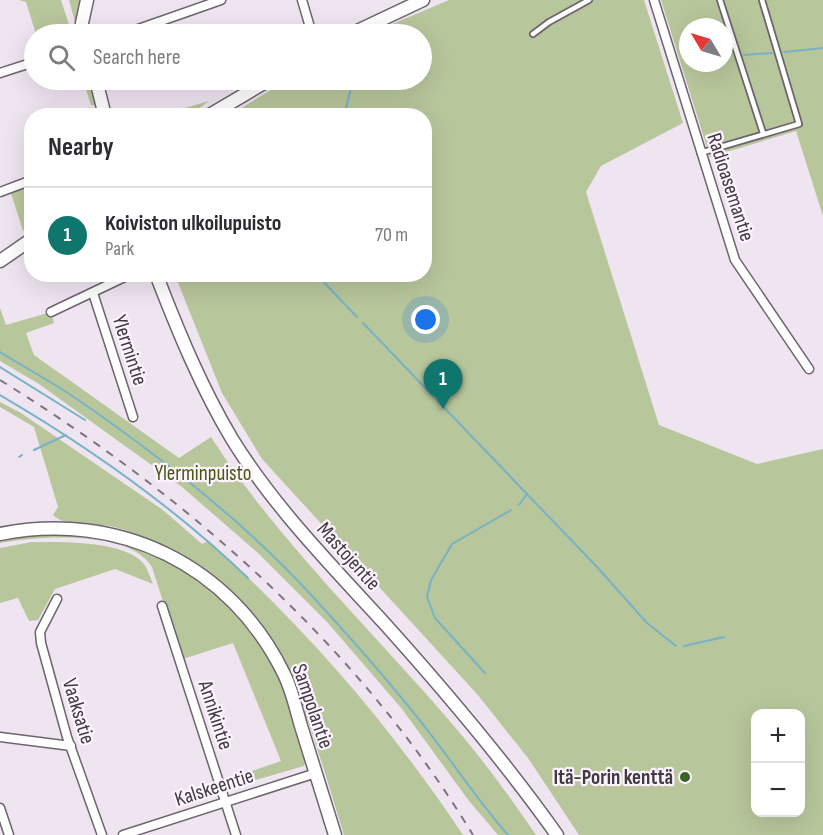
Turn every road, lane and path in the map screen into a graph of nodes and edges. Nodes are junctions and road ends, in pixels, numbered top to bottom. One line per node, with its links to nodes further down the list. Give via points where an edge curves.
1 (87, 0): 9 (main road)
2 (221, 0): 10 (street)
3 (302, 0): 11 (street)
4 (423, 0): 12 (main road)
5 (589, 0): 13 (lane)
6 (654, 0): 21 (street, Radioasemantie)
7 (720, 0): 20 (lane)
8 (762, 0): 20 (lane, via 798,124)
9 (82, 24)
10 (153, 24)
11 (309, 24)
12 (372, 24)
13 (534, 34)
14 (24, 65): 15 (street)
15 (0, 73)
16 (99, 90): 18 (main road)
17 (252, 90): 19 (main road)
18 (104, 108)
19 (221, 108)
20 (763, 133): 21 (lane)
21 (700, 153): 30 (street, Radioasemantie, via 735,260)
22 (24, 183): 23 (street)
23 (0, 192)
24 (24, 244): 25 (main road)
25 (0, 261)
26 (115, 282): 28 (street, Ylermintie)
27 (159, 282): 45 (main road, Mastojentie, via 188,356 245,458 290,520 450,697)
28 (93, 293): 29 (street, Ylermintie); 31 (street, Ylermintie)
29 (51, 312)
30 (809, 369)
31 (133, 417)
32 (0, 534): 37 (main road, Sampolantie, via 26,528 70,527 116,534 159,549 197,572 236,603 285,675)
33 (57, 599): 36 (street, Vaaksatie, via 40,632)
34 (162, 606): 38 (street, Annikintie)
35 (0, 737): 36 (street)
36 (70, 746): 41 (street, Vaaksatie)
37 (316, 773): 38 (street, Kalskeentie); 44 (main road, Sampolantie)
38 (225, 802): 42 (street, Kalskeentie); 43 (street, Annikintie)
39 (0, 808): 40 (street)
40 (9, 835)
41 (102, 835)
42 (123, 835)
43 (236, 835)
44 (336, 835)
45 (557, 835)

